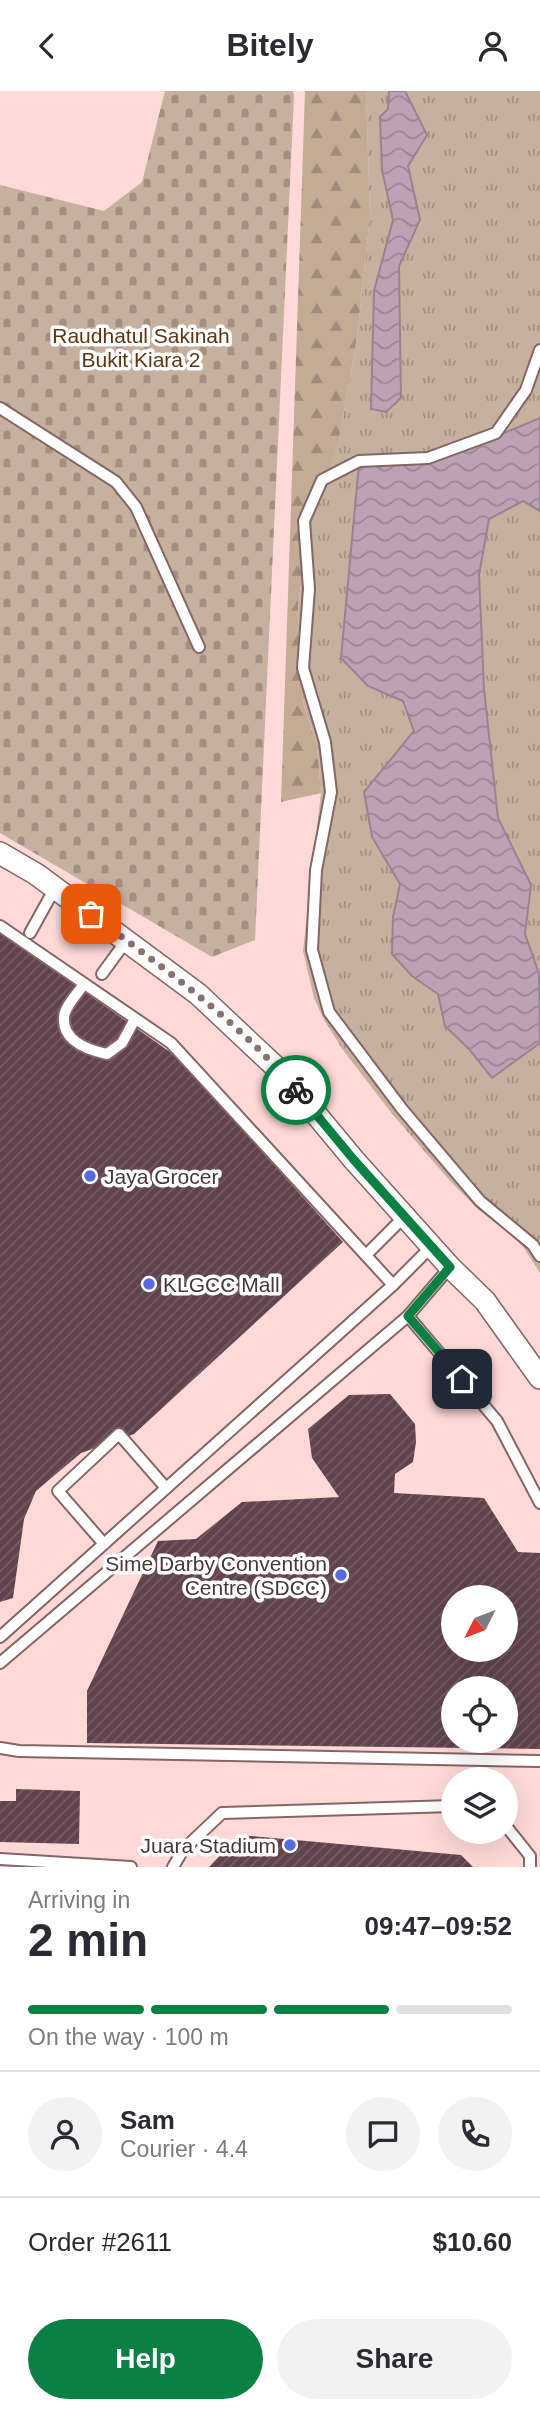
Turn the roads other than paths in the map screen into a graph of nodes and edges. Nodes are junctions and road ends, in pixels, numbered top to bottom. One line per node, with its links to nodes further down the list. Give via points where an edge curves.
1 (540, 350): 15 (lane, via 526,390 496,433 428,458 359,461 322,480 304,521 309,589 303,668 325,742 331,792 316,870 312,950 329,1012 402,1109 480,1201 534,1245)
2 (0, 408): 3 (lane, via 116,482 136,507)
3 (199, 647)
4 (0, 853): 5 (street)
5 (55, 888): 7 (lane); 8 (street)
6 (0, 926): 10 (lane)
7 (30, 933)
8 (126, 940): 9 (lane); 12 (street, via 198,994 281,1072)
9 (103, 974)
10 (84, 984): 11 (lane); 11 (lane, via 64,1015 66,1030 83,1048 107,1054 122,1043)
11 (135, 1019): 14 (lane, via 171,1043)
12 (405, 1216): 13 (street); 14 (lane)
13 (432, 1245): 16 (street); 17 (lane)
14 (367, 1254): 17 (lane)
15 (540, 1256)
16 (450, 1267): 18 (lane); 19 (street, via 485,1301)
17 (393, 1285): 20 (lane)
18 (408, 1316): 21 (lane, via 497,1421); 24 (lane)
19 (540, 1378)
20 (166, 1489): 22 (lane); 22 (lane, via 119,1434 58,1492)
21 (540, 1503)
22 (104, 1544): 23 (lane)
23 (0, 1637)
24 (0, 1663)
25 (0, 1748): 26 (lane)
26 (540, 1761)
27 (441, 1806): 31 (lane, via 222,1812 183,1850)
28 (518, 1841): 32 (lane, via 530,1856)
29 (0, 1859): 30 (lane)
30 (131, 1867)
31 (173, 1867)
32 (530, 1867)

